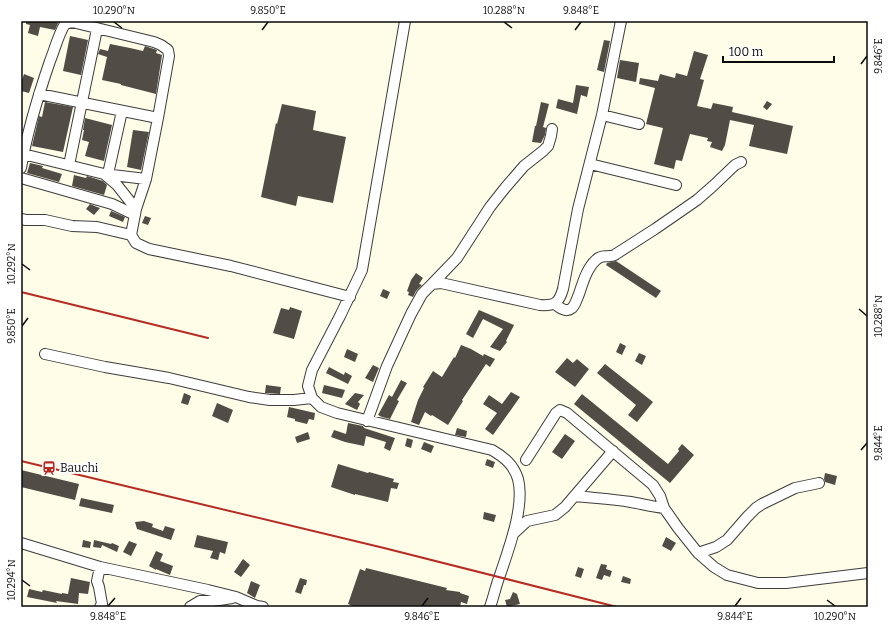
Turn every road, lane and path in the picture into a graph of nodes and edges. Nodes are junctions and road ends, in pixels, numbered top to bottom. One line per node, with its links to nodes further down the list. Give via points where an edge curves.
1 (405, 21): 24 (street, via 362,270)
2 (621, 21): 7 (street)
3 (97, 29): 4 (street, via 72,22 65,24); 5 (street); 8 (street, via 154,42 168,50)
4 (38, 94): 5 (street); 11 (street)
5 (81, 103): 6 (street); 14 (street)
6 (122, 111): 8 (street); 16 (street)
7 (602, 115): 9 (street); 13 (street)
8 (158, 118): 18 (street)
9 (639, 124)
10 (552, 129): 23 (street, via 548,146 524,166 505,188 457,258)
11 (23, 154): 14 (street); 15 (street)
12 (741, 162): 25 (street, via 696,200 655,229 616,254 597,258 588,270 573,307 564,310)
13 (590, 164): 19 (street); 25 (street, via 578,209 563,289)
14 (69, 165): 16 (street)
15 (21, 168)
16 (106, 174): 18 (street); 20 (street)
17 (21, 178): 20 (street)
18 (146, 180): 20 (street)
19 (676, 185)
20 (136, 212): 22 (street)
21 (21, 219): 22 (street, via 97,227)
22 (131, 236): 24 (street, via 148,249 231,266)
23 (432, 284): 25 (street, via 441,283 540,305); 28 (street, via 422,294 411,314 387,366)
24 (350, 297): 27 (street, via 312,370 308,386)
25 (555, 304)
26 (45, 354): 27 (street, via 256,398)
27 (312, 398): 28 (street, via 322,408)
28 (367, 421): 34 (street, via 492,450 503,457 512,466 518,479 520,497)
29 (612, 451): 30 (street, via 560,410 556,412); 32 (street); 33 (street, via 653,485)
30 (526, 460)
31 (818, 483): 36 (street, via 795,488 762,504 727,540)
32 (575, 496): 33 (street); 34 (street, via 555,515 527,521)
33 (664, 508): 36 (street)
34 (514, 533): 43 (street)
35 (21, 543): 37 (street)
36 (698, 553): 38 (street, via 727,575 758,583 786,583)
37 (100, 567): 39 (street); 40 (street, via 97,581 101,594)
38 (868, 572)
39 (236, 597): 41 (street, via 200,601); 42 (street)
40 (100, 607)
41 (190, 607)
42 (259, 607)
43 (490, 607)

